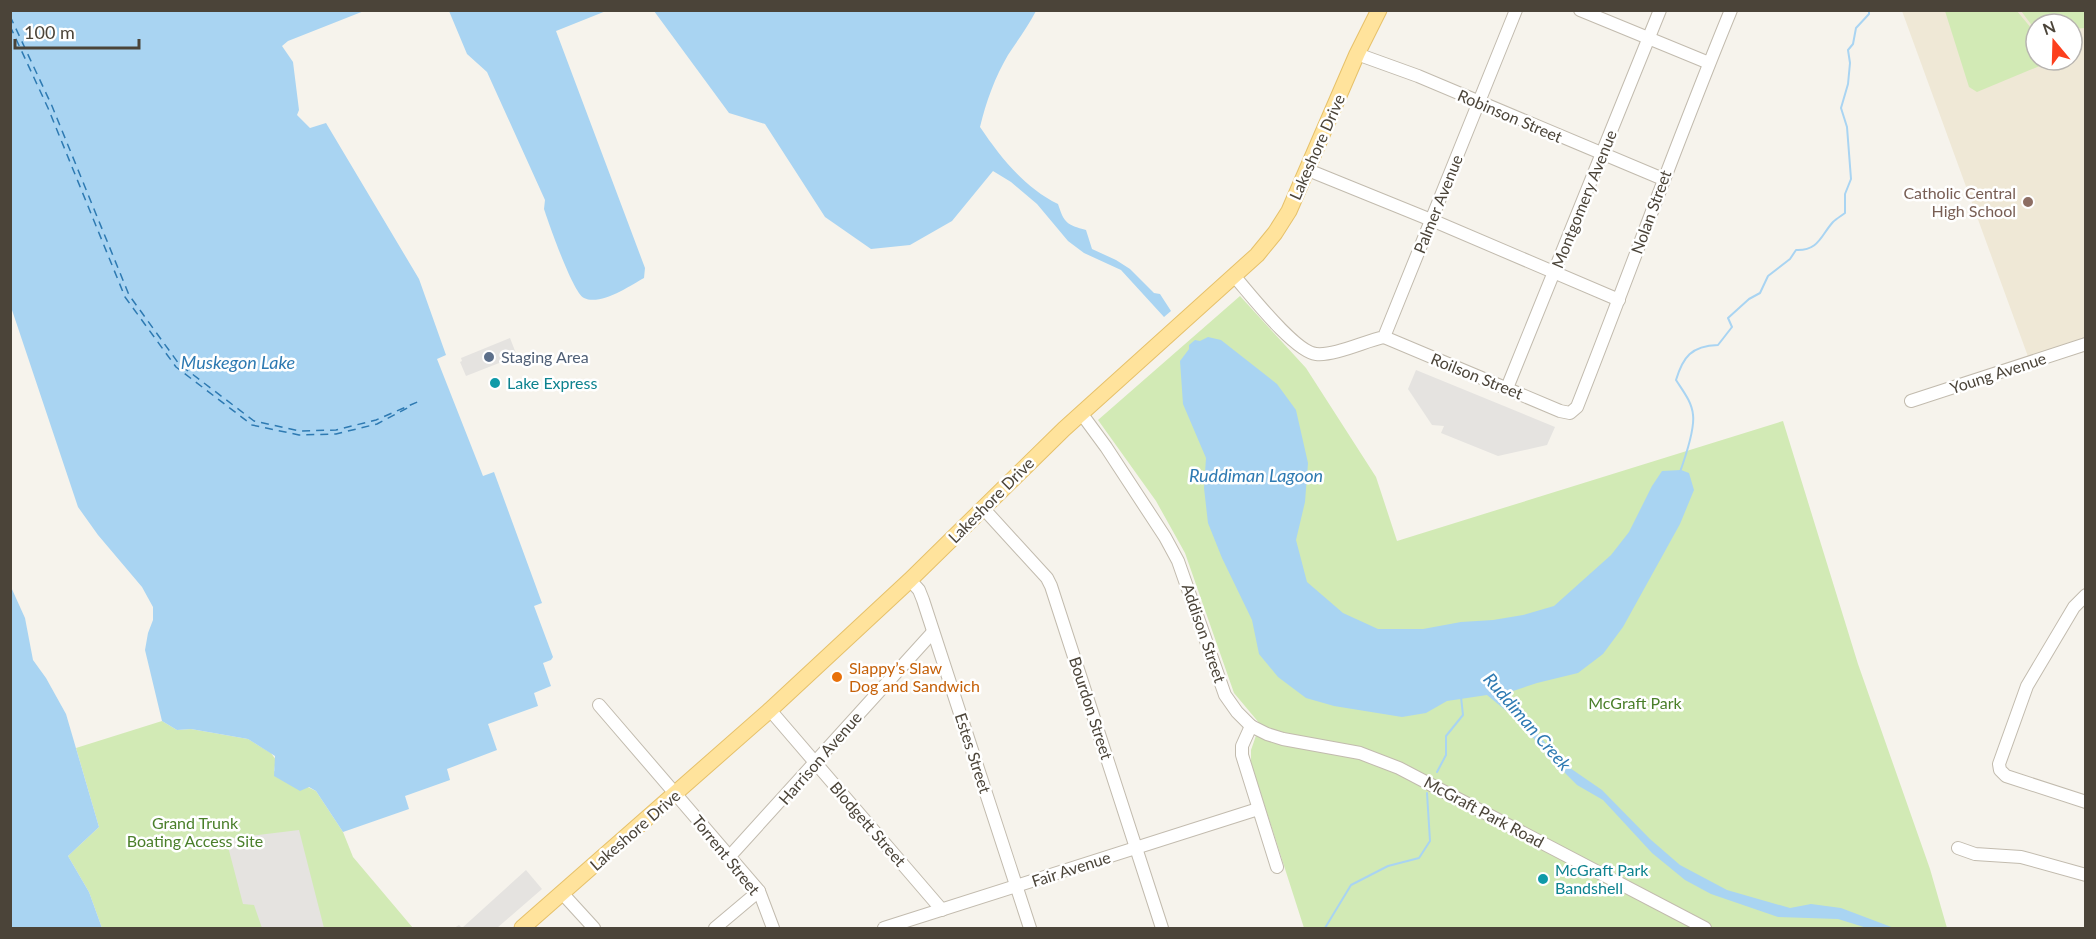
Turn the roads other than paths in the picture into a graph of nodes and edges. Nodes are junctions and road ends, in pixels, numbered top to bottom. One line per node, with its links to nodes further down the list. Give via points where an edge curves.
1 (1379, 10): 7 (main road, Lakeshore Drive)
2 (1516, 10): 9 (street, Palmer Avenue)
3 (1580, 10): 6 (street)
4 (1660, 10): 6 (street, Montgomery Avenue)
5 (1731, 10): 8 (street, Nolan Street)
6 (1648, 38): 8 (street); 10 (street, Montgomery Avenue)
7 (1357, 54): 9 (street, Robinson Street); 11 (main road, Lakeshore Drive)
8 (1709, 63): 12 (street, Nolan Street)
9 (1478, 103): 10 (street, Robinson Street); 13 (street, Palmer Avenue)
10 (1602, 154): 12 (street, Robinson Street); 14 (street, Montgomery Avenue)
11 (1308, 170): 13 (street); 15 (main road, Lakeshore Drive, via 1275,233)
12 (1663, 179): 16 (street, Nolan Street)
13 (1431, 220): 14 (street); 17 (street, Palmer Avenue)
14 (1554, 272): 16 (street); 19 (street, Montgomery Avenue)
15 (1235, 277): 17 (street, via 1302,349 1321,354); 21 (main road, Lakeshore Drive)
16 (1619, 300): 22 (street, Nolan Street, via 1577,406)
17 (1384, 337): 19 (street, Roilson Street)
18 (2085, 344): 20 (street, Young Avenue)
19 (1508, 388): 22 (street, Roilson Street)
20 (1911, 401)
21 (1081, 413): 23 (main road, Lakeshore Drive); 29 (street, Addison Street, via 1170,545 1225,695)
22 (1570, 413)
23 (983, 508): 24 (main road, Lakeshore Drive); 34 (street, Bourdon Street, via 1051,586)
24 (910, 580): 26 (street, Estes Street, via 921,596); 28 (main road, Lakeshore Drive)
25 (2085, 595): 32 (street, via 2027,686 1999,764 2006,776)
26 (933, 632): 30 (street, Harrison Avenue); 39 (street, Estes Street)
27 (599, 705): 31 (street, Torrent Street)
28 (770, 710): 30 (street, Blodgett Street); 31 (main road, Lakeshore Drive)
29 (1251, 726): 33 (street, via 1242,750); 51 (street, McGraft Park Road, via 1283,739 1360,753 1399,768)
30 (814, 762): 36 (street, Harrison Avenue); 42 (street, Blodgett Street)
31 (676, 794): 36 (street, Torrent Street); 41 (main road, Lakeshore Drive)
32 (2085, 799)
33 (1258, 809): 34 (street, Fair Avenue); 37 (street)
34 (1136, 848): 39 (street, Fair Avenue); 50 (street, Bourdon Street)
35 (1958, 848): 38 (street, via 1975,854 2021,857)
36 (730, 856): 40 (street, Torrent Street)
37 (1277, 867)
38 (2085, 875)
39 (1016, 887): 42 (street, Fair Avenue); 49 (street, Estes Street)
40 (759, 891): 46 (street); 47 (street, Torrent Street)
41 (562, 893): 44 (main road, Lakeshore Drive); 45 (street)
42 (942, 910): 43 (street, Fair Avenue)
43 (897, 926): 48 (street, Fair Avenue)
44 (522, 928)
45 (594, 928)
46 (715, 928)
47 (773, 928)
48 (884, 928)
49 (1030, 928)
50 (1162, 928)
51 (1705, 928)

